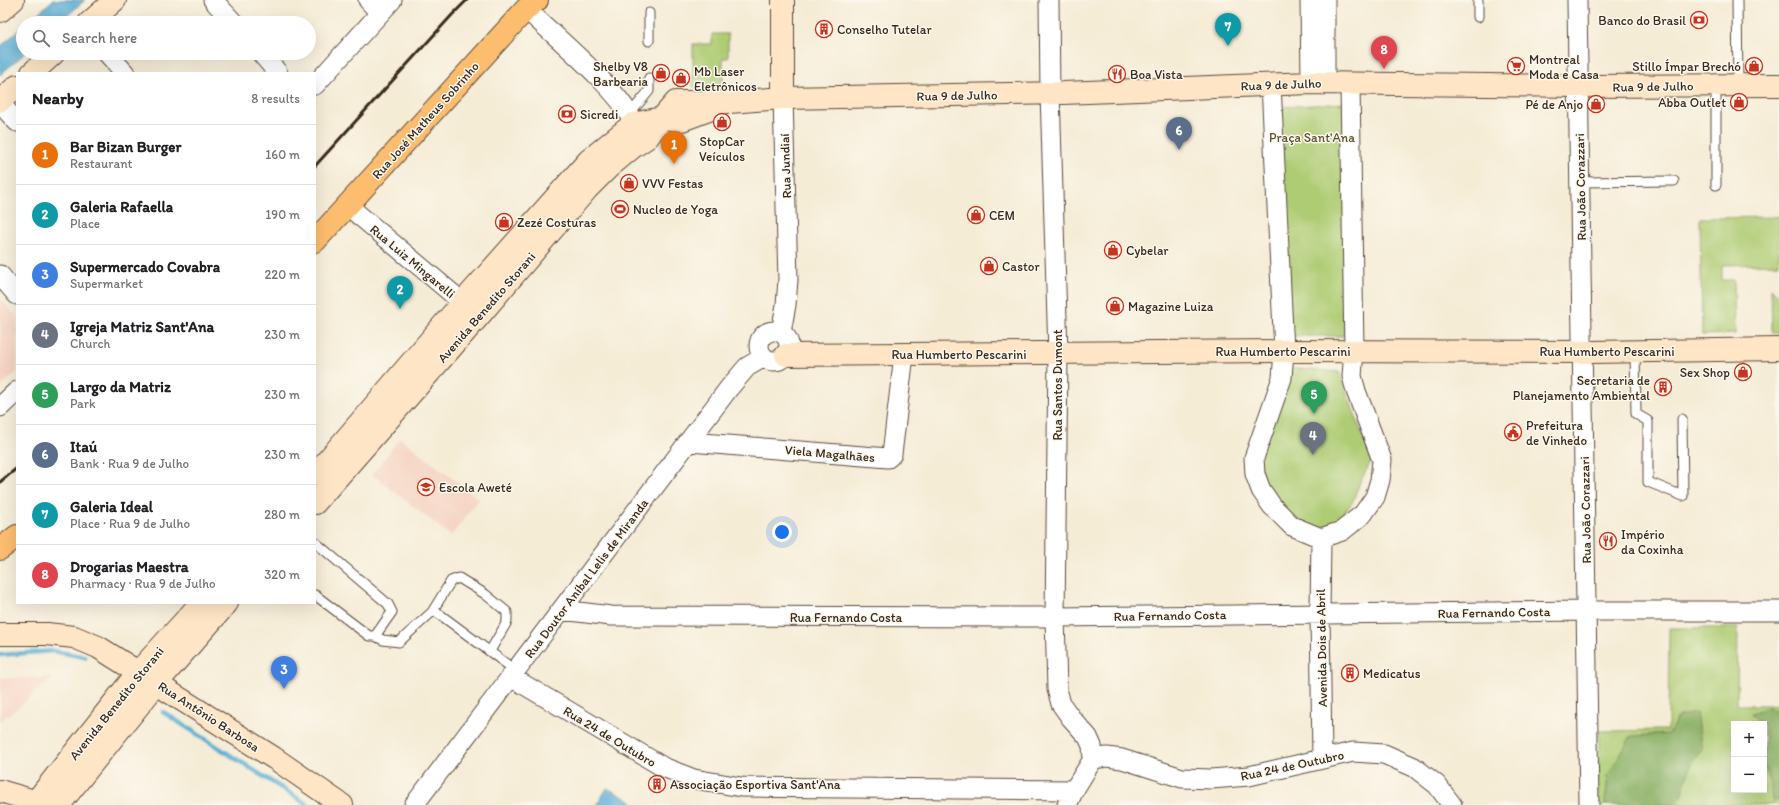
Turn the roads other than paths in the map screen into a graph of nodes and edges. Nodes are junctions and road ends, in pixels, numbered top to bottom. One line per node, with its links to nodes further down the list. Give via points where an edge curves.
1 (13, 0): 13 (street)
2 (115, 0): 15 (street)
3 (213, 0): 16 (street)
4 (783, 0): 36 (street, Rua Jundiaí)
5 (1049, 0): 35 (street, Rua Santos Dumont)
6 (1310, 0): 26 (street)
7 (1325, 0): 26 (street)
8 (1478, 0): 17 (lane)
9 (1577, 0): 33 (street, Rua João Corazzari)
10 (1737, 0): 32 (lane)
11 (380, 4): 28 (street)
12 (532, 4): 38 (street); 44 (main road, Rua José Matheus Sobrinho)
13 (0, 11)
14 (649, 13): 18 (lane)
15 (97, 16)
16 (228, 16)
17 (1478, 17)
18 (649, 41)
19 (46, 60): 22 (street)
20 (113, 60): 23 (street)
21 (266, 60): 24 (street)
22 (33, 72)
23 (124, 72)
24 (277, 72)
25 (649, 78): 38 (lane, via 649,91)
26 (1318, 83): 27 (street, Rua 9 de Julho); 29 (street, Rua 9 de Julho)
27 (1350, 83): 33 (street, Rua 9 de Julho); 53 (street)
28 (316, 84)
29 (1272, 84): 35 (street, Rua 9 de Julho); 52 (street)
30 (1779, 84): 32 (street, Rua 9 de Julho)
31 (1716, 85): 32 (street, Rua 9 de Julho); 33 (street, Rua 9 de Julho); 43 (lane)
32 (1738, 85)
33 (1578, 86): 42 (street, Rua João Corazzari)
34 (16, 87): 37 (street)
35 (1050, 93): 36 (street, Rua 9 de Julho); 56 (street, Rua Santos Dumont)
36 (783, 98): 39 (street, Avenida Benedito Storani, via 676,102); 50 (street, Rua Jundiaí, via 788,280)
37 (0, 102): 40 (street)
38 (633, 116): 39 (street, Avenida Benedito Storani); 48 (street, Avenida Benedito Storani, via 589,160)
39 (662, 118): 49 (street, Avenida Benedito Storani, via 648,137 609,167 587,189)
40 (16, 121)
41 (1674, 181): 42 (lane)
42 (1580, 182): 55 (street, Rua João Corazzari)
43 (1716, 185)
44 (347, 205): 45 (main road, Rua José Matheus Sobrinho); 48 (street, Rua Luiz Mingarelli)
45 (316, 240)
46 (0, 275): 47 (street)
47 (16, 293)
48 (462, 303): 49 (street, Rua Luiz Mingarelli); 64 (street, Avenida Benedito Storani)
49 (480, 316): 65 (street, Avenida Benedito Storani)
50 (781, 332): 57 (street, via 789,342 790,347); 59 (street, via 772,331 763,335 759,349)
51 (1779, 349): 54 (street, Rua Humberto Pescarini)
52 (1284, 351): 53 (street, Rua Humberto Pescarini); 56 (street, Rua Humberto Pescarini); 67 (street, via 1282,378 1254,458 1255,474 1261,490 1272,506 1292,526)
53 (1354, 351): 55 (street, Rua Humberto Pescarini); 67 (street, via 1352,376 1382,460 1380,480 1375,497 1363,514 1342,531)
54 (1635, 351): 55 (street, Rua Humberto Pescarini); 62 (lane, via 1636,414 1648,421 1648,482 1683,496)
55 (1583, 352): 74 (street, Rua João Corazzari)
56 (1058, 353): 58 (street, Rua Humberto Pescarini); 78 (street, Rua Santos Dumont)
57 (786, 355): 58 (street, Rua Humberto Pescarini); 59 (street, via 778,361)
58 (904, 355): 63 (street, Viela Magalhães, via 892,454 888,458)
59 (764, 357): 63 (street, Rua Doutor Aníbal Lelis de Miranda, via 747,367)
60 (16, 392): 61 (street)
61 (0, 407)
62 (1682, 419)
63 (690, 442): 73 (street, Rua Doutor Aníbal Lelis de Miranda)
64 (316, 473)
65 (316, 502)
66 (16, 537): 69 (main road)
67 (1321, 538): 77 (street, Avenida Dois de Abril)
68 (316, 543): 80 (lane, via 388,604 392,612)
69 (0, 549)
70 (316, 596): 80 (lane, via 368,636)
71 (200, 604): 82 (street, Avenida Benedito Storani)
72 (226, 604): 84 (street, Avenida Benedito Storani)
73 (562, 610): 78 (street, Rua Fernando Costa, via 611,616); 83 (street, Rua Doutor Aníbal Lelis de Miranda)
74 (1586, 611): 75 (street, Rua Fernando Costa); 77 (street, Rua Fernando Costa); 94 (street, Rua João Corazzari)
75 (1779, 611)
76 (432, 612): 80 (lane, via 399,642); 81 (lane, via 438,613); 81 (lane, via 451,581 459,578 485,594 507,612 507,622)
77 (1320, 613): 78 (street, Rua Fernando Costa); 85 (street, Avenida Dois de Abril)
78 (1055, 617): 86 (street, Rua Santos Dumont, via 1057,690 1061,704 1070,718 1088,738 1092,746)
79 (0, 634): 82 (street, Rua Antônio Barbosa, via 74,637 98,647)
80 (375, 636)
81 (490, 651): 83 (lane)
82 (139, 672): 84 (street, Rua Antônio Barbosa); 89 (street, Avenida Benedito Storani)
83 (513, 674): 88 (street, Rua 24 de Outubro, via 663,767 694,778 741,787); 92 (street, Rua Doutor Aníbal Lelis de Miranda)
84 (158, 683): 90 (street, Avenida Benedito Storani); 91 (street, Rua Antônio Barbosa)
85 (1322, 758): 86 (street, Rua 24 de Outubro, via 1249,776 1211,779 1182,778 1122,759); 93 (street, Rua 24 de Outubro, via 1353,752 1384,754 1414,767 1437,786)
86 (1093, 759): 88 (street)
87 (0, 791): 89 (street)
88 (1071, 798)
89 (39, 804)
90 (59, 805)
91 (342, 805)
92 (414, 805)
93 (1452, 805)
94 (1589, 805)

